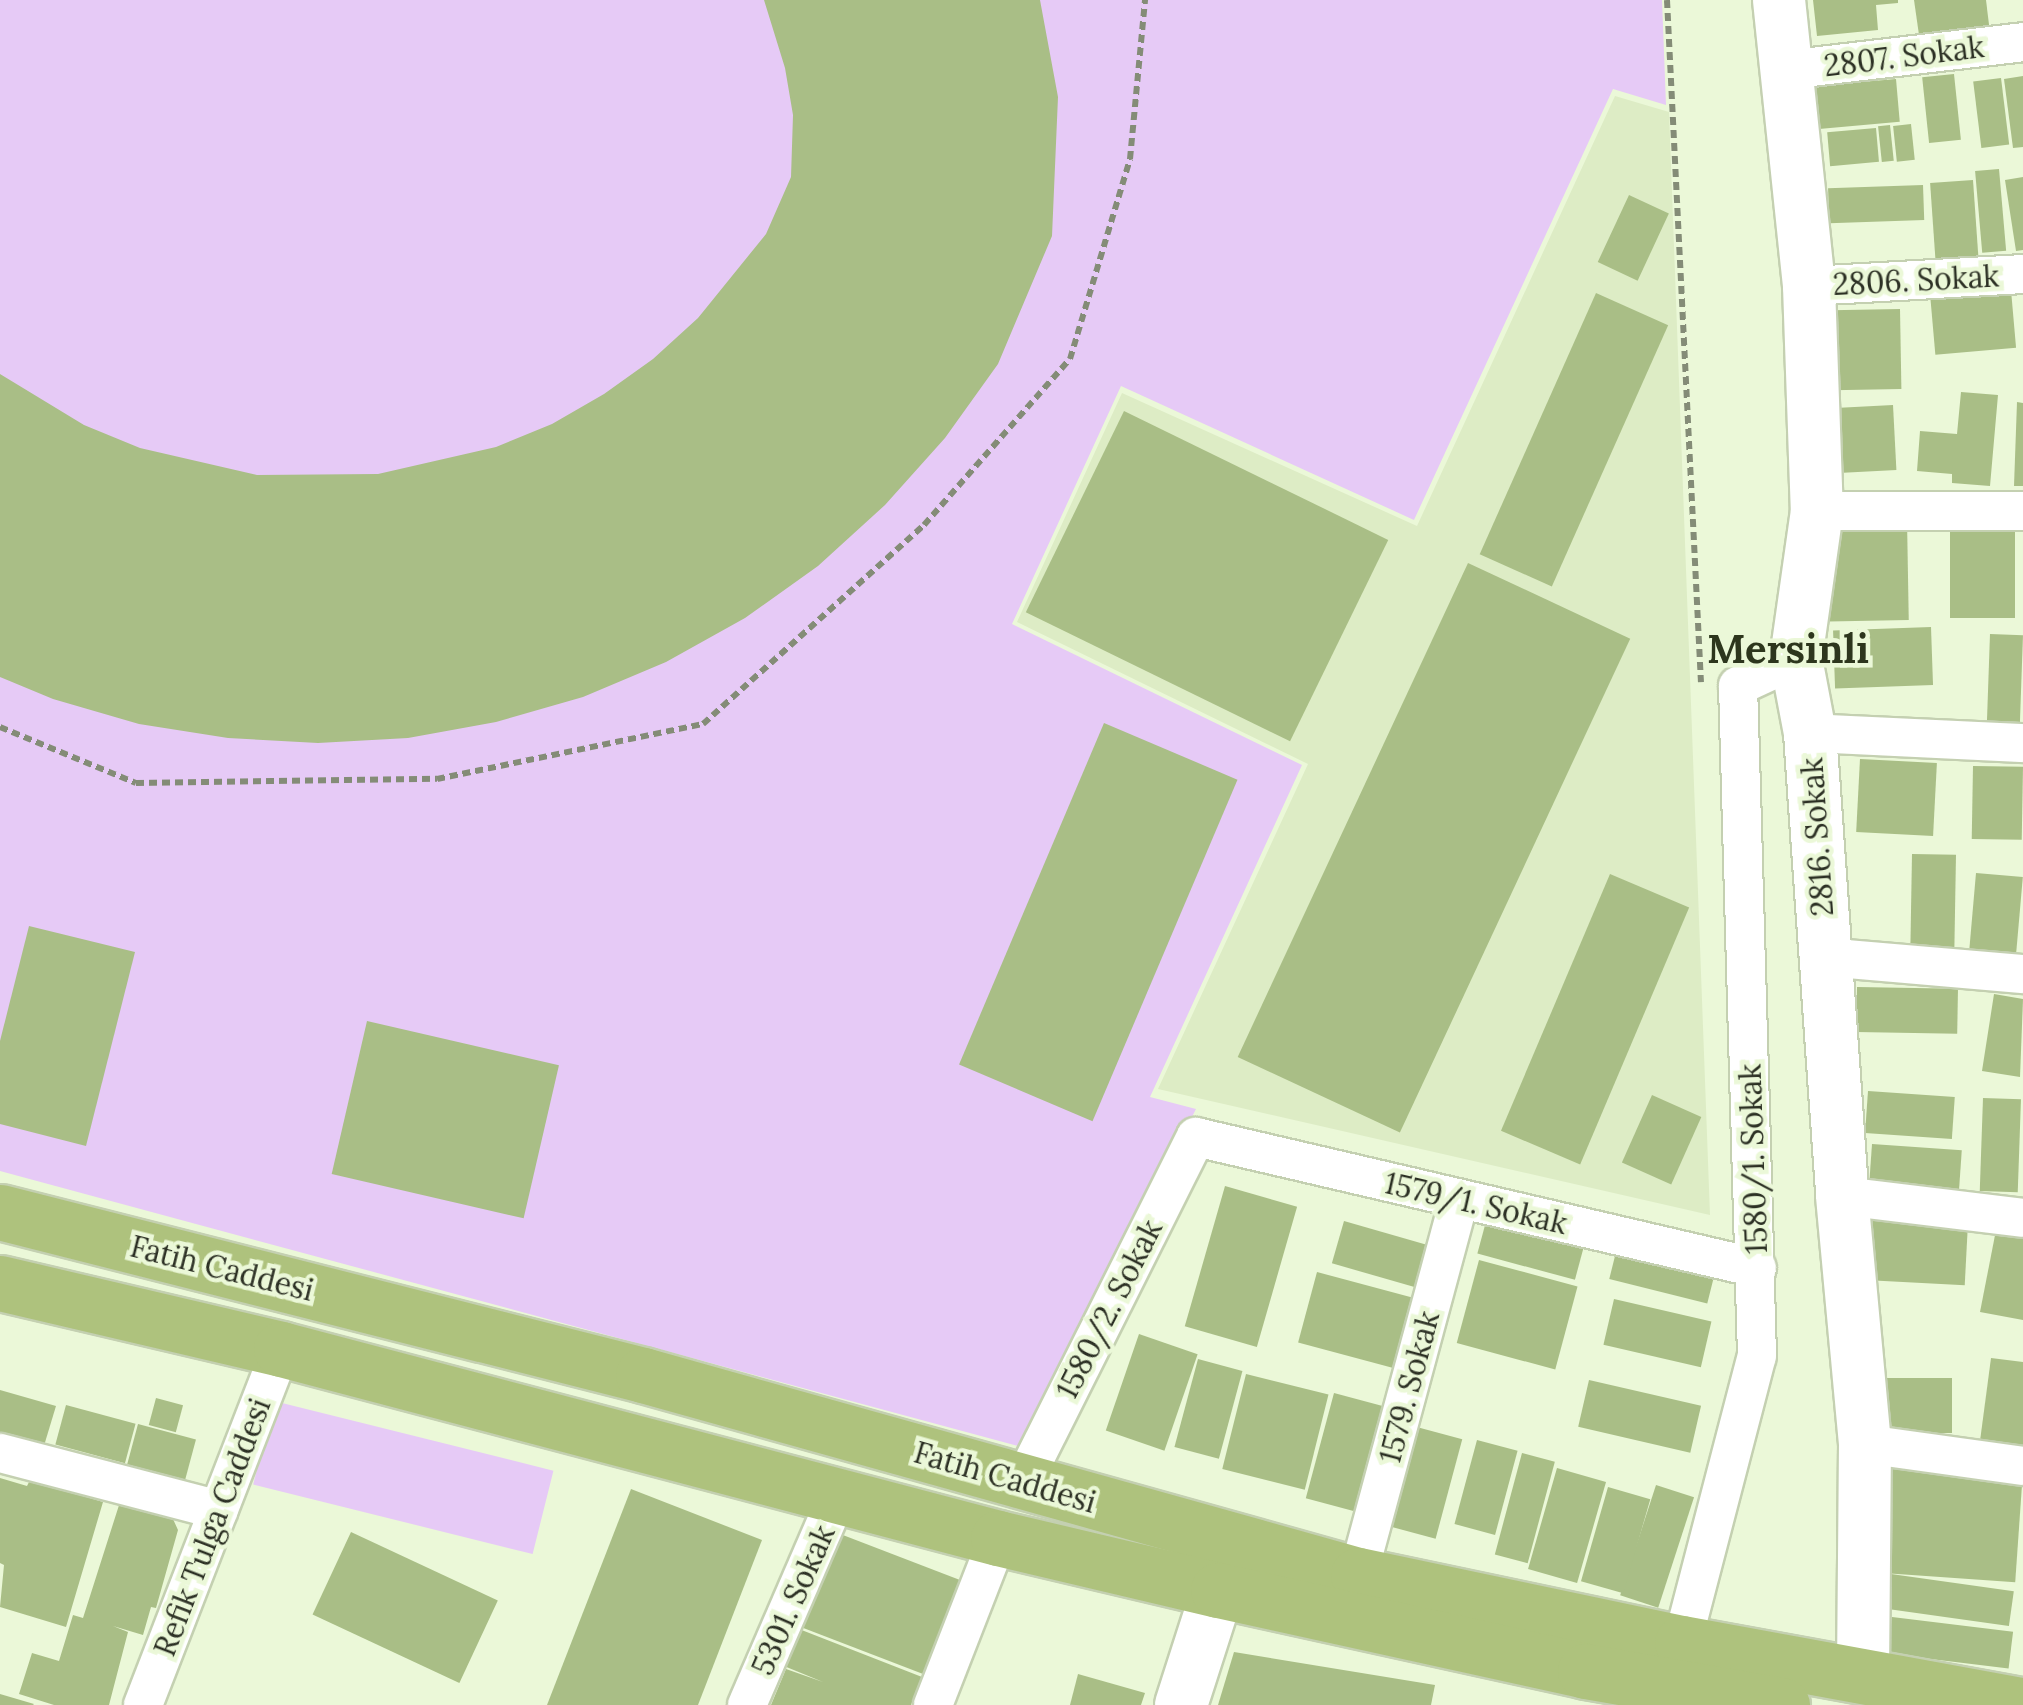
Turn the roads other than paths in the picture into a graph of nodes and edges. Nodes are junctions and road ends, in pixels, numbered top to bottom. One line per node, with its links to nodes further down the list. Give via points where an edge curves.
1 (1779, 0): 3 (street, 2816. Sokak)
2 (2023, 42): 3 (street, 2807. Sokak)
3 (1786, 70): 5 (street, 2816. Sokak)
4 (2023, 274): 5 (street, 2806. Sokak)
5 (1809, 286): 6 (street, 2816. Sokak)
6 (1817, 511): 7 (street); 8 (street, 2816. Sokak)
7 (2023, 511)
8 (1796, 659): 9 (street, 2816. Sokak); 18 (street, 1580/1. Sokak, via 1738,686)
9 (1810, 733): 10 (street); 11 (street, 2816. Sokak)
10 (2023, 743)
11 (1824, 957): 12 (street); 14 (street, 2816. Sokak)
12 (2023, 974)
13 (1196, 1137): 15 (street, 1579/1. Sokak); 24 (street, 1580/2. Sokak)
14 (1842, 1196): 17 (street); 21 (street, 2816. Sokak)
15 (1459, 1200): 18 (street, 1579/1. Sokak); 28 (street, 1579. Sokak)
16 (0, 1212): 24 (main road, Fatih Caddesi, via 644,1375)
17 (2023, 1218)
18 (1757, 1268): 30 (street, 1580/1. Sokak, via 1757,1356)
19 (0, 1283): 20 (main road)
20 (281, 1349): 25 (main road); 26 (street, Refik Tulga Caddesi)
21 (1865, 1444): 23 (street); 31 (street, 2816. Sokak)
22 (0, 1453): 26 (street)
23 (2023, 1466)
24 (1023, 1482): 28 (main road, Fatih Caddesi)
25 (838, 1495): 27 (main road); 34 (street, 5301. Sokak)
26 (219, 1510): 33 (street, Refik Tulga Caddesi)
27 (998, 1538): 29 (main road); 35 (street)
28 (1358, 1574): 29 (street, via 1260,1564); 30 (main road, Fatih Caddesi)
29 (1218, 1590): 32 (main road); 36 (street)
30 (1685, 1665): 31 (main road, Fatih Caddesi); 32 (main road); 37 (main road, Fatih Caddesi)
31 (1863, 1676): 38 (main road, Fatih Caddesi)
32 (1585, 1688)
33 (144, 1705)
34 (747, 1705)
35 (934, 1705)
36 (1181, 1705)
37 (1782, 1705)
38 (2018, 1705)

